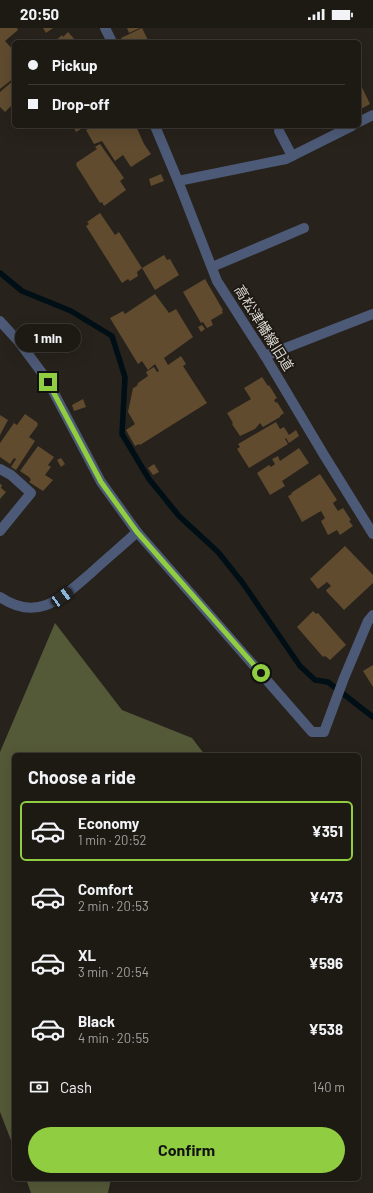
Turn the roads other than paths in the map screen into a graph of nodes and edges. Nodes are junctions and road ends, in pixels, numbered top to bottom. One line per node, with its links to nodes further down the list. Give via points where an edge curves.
1 (104, 28): 2 (street)
2 (111, 40)
3 (373, 116): 4 (street)
4 (361, 121)
5 (156, 128): 9 (street, 高松津幡線旧道)
6 (348, 128): 8 (street)
7 (279, 131): 8 (street)
8 (292, 156): 9 (street)
9 (178, 181): 11 (street, 高松津幡線旧道)
10 (304, 228): 11 (street)
11 (212, 268): 14 (street, 高松津幡線旧道)
12 (373, 314): 14 (street)
13 (0, 321): 17 (street, via 42,372 101,482)
14 (265, 356): 18 (street, 高松津幡線旧道)
15 (0, 469): 16 (street, via 31,492)
16 (0, 531)
17 (137, 532): 19 (street, via 55,602 40,607 24,607); 20 (street, via 312,732 324,732 344,678 368,621)
18 (373, 534)
19 (0, 597)
20 (373, 615)

